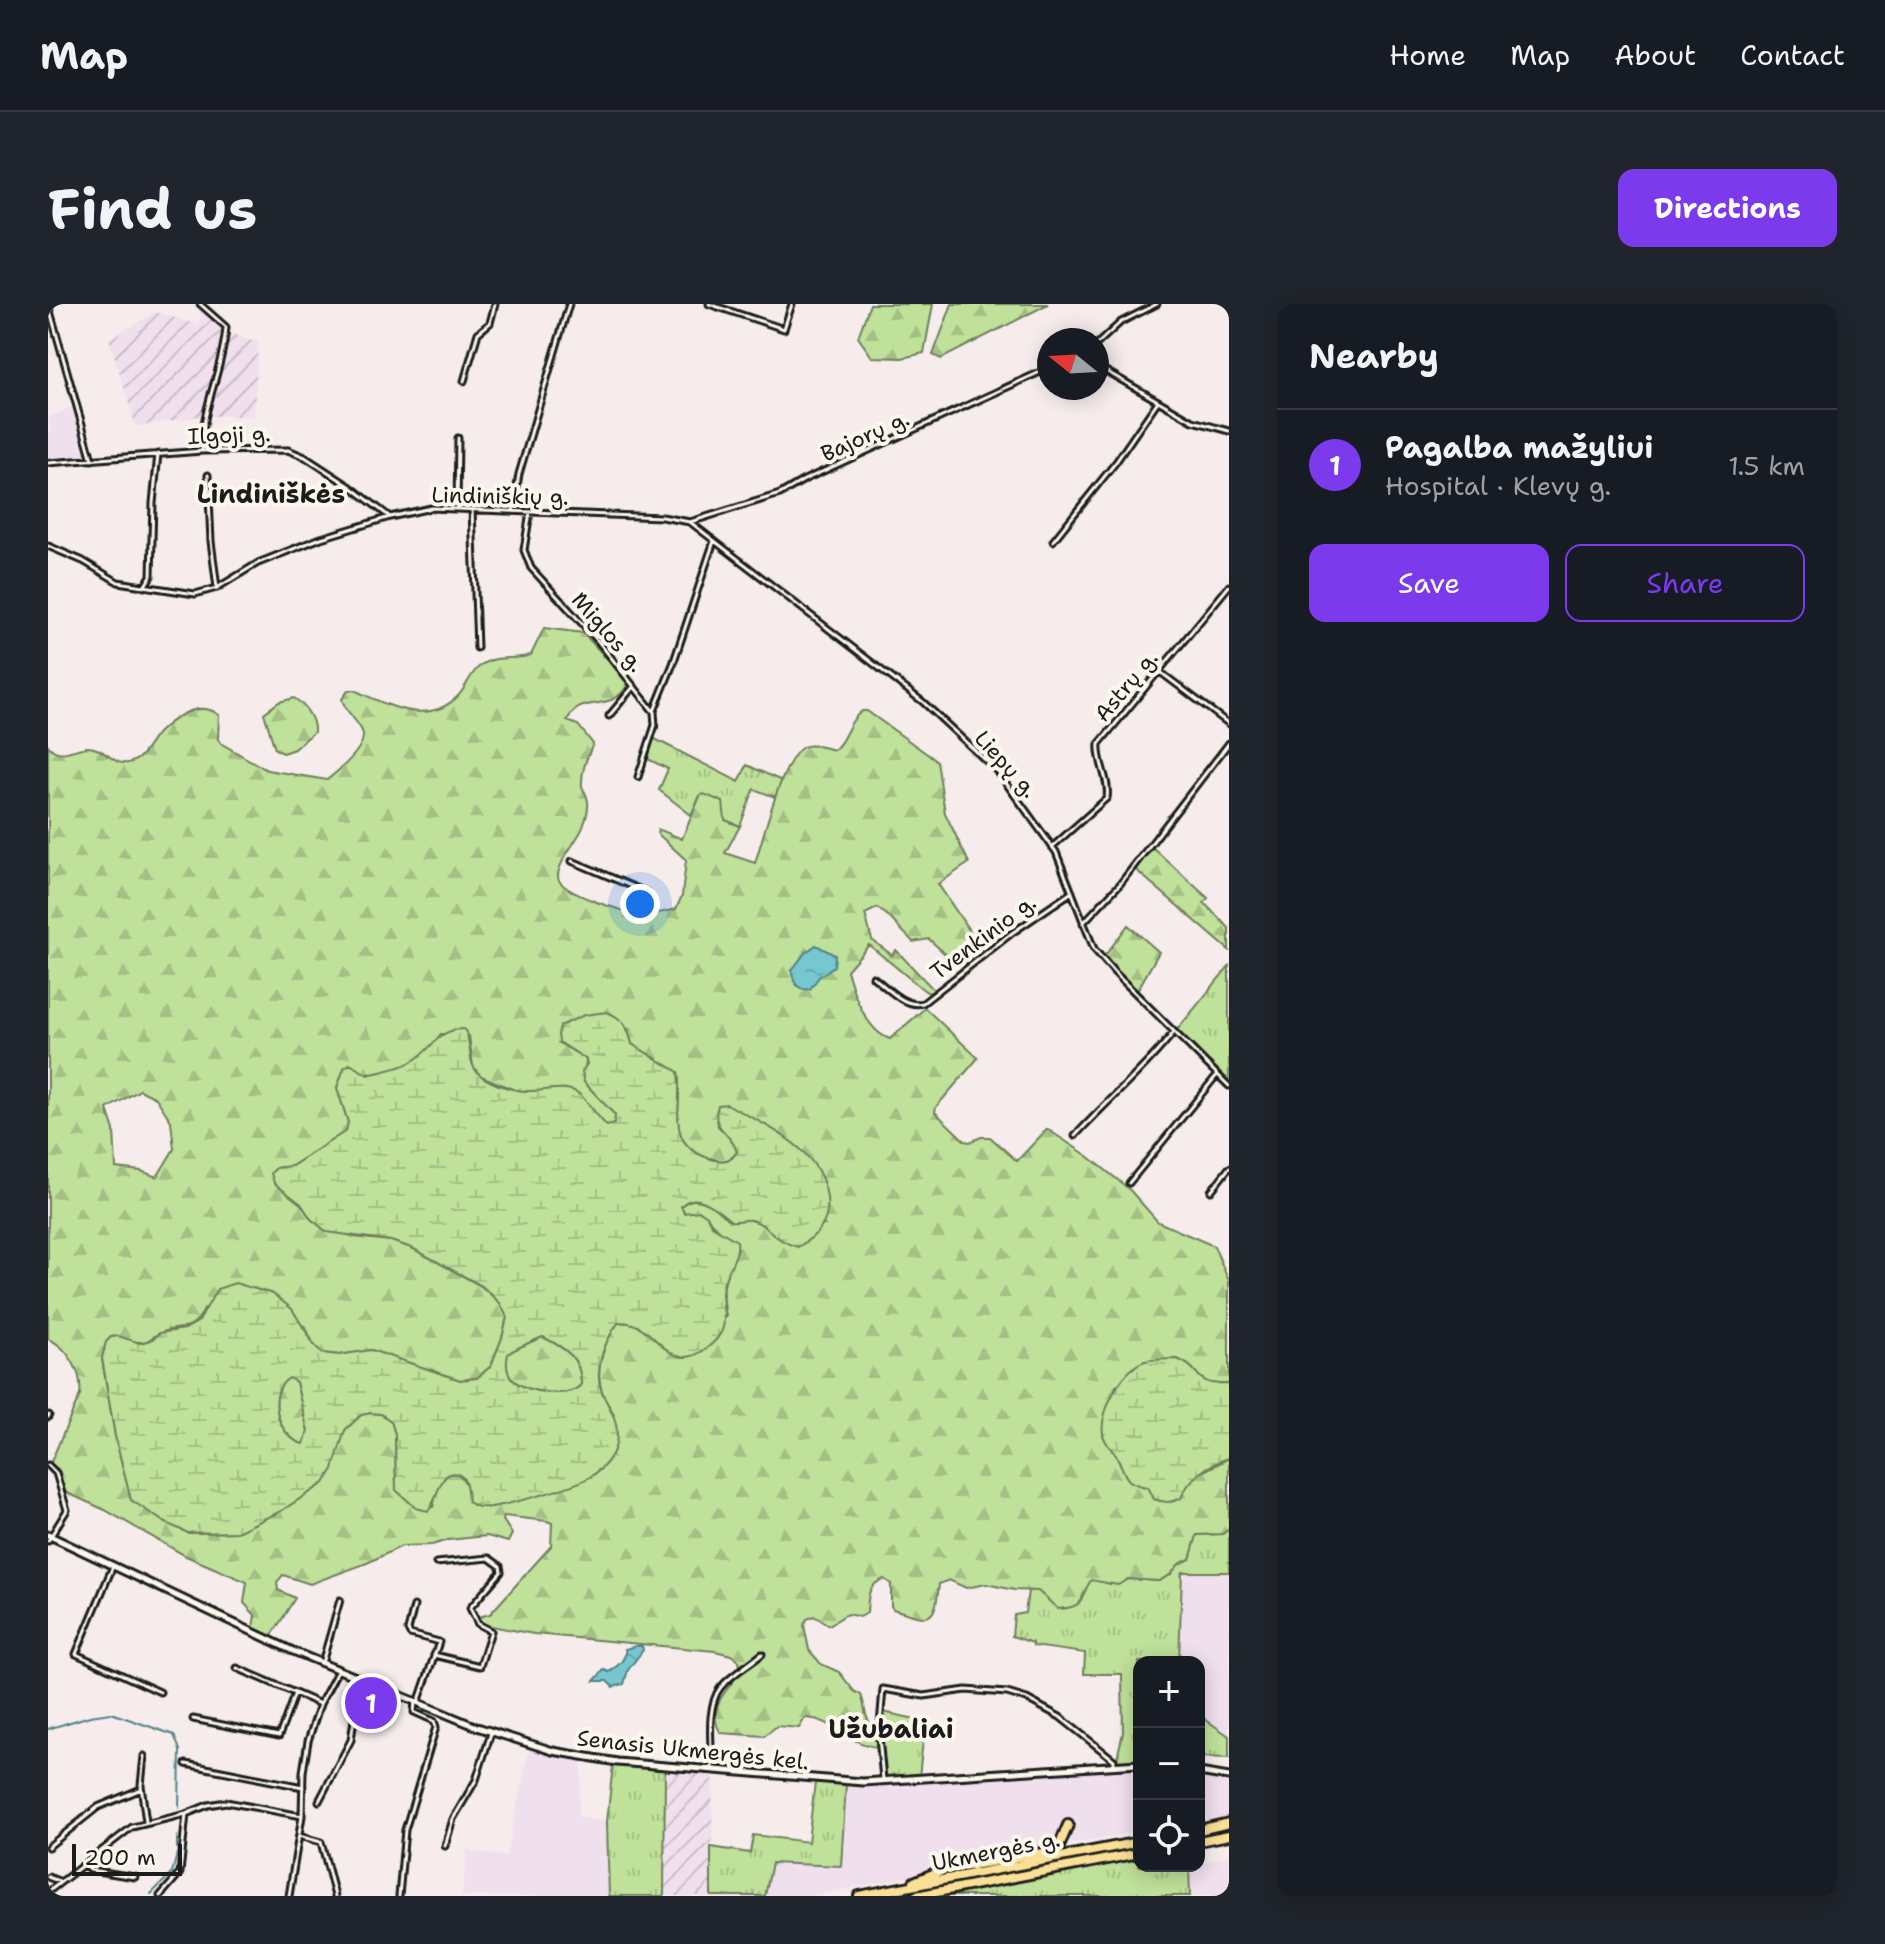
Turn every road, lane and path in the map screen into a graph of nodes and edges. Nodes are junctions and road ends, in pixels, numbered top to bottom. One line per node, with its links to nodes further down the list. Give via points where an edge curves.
1 (48, 304): 18 (street)
2 (200, 304): 16 (street, via 226,327 204,418)
3 (495, 304): 12 (street, via 490,323 478,333)
4 (569, 304): 23 (street)
5 (709, 304): 8 (street)
6 (792, 304): 8 (street, via 784,329)
7 (1157, 304): 9 (street)
8 (724, 306)
9 (1109, 333)
10 (1037, 373): 26 (street, Bajorų g., via 780,494)
11 (1109, 373): 13 (street)
12 (464, 381)
13 (1158, 401): 14 (street, via 1193,421); 28 (street)
14 (1229, 431)
15 (458, 438): 21 (street)
16 (202, 451): 17 (street, Ilgoji g.); 25 (street, Ilgoji g., via 294,451)
17 (158, 454): 18 (street, Ilgoji g.); 30 (street)
18 (92, 460): 19 (street, Ilgoji g.)
19 (48, 463)
20 (208, 475): 33 (street)
21 (457, 508): 22 (street, Lindiniškių g.); 25 (street, Lindiniškių g.)
22 (472, 509): 23 (street, Lindiniškių g.); 35 (street)
23 (513, 511): 24 (street, Lindiniškių g.)
24 (530, 512): 26 (street, Lindiniškių g.); 37 (street, Miglos g., via 524,550 531,568)
25 (390, 517): 33 (street, Lindiniškių g., via 264,560)
26 (690, 522): 27 (street, Liepų g.)
27 (714, 541): 38 (street); 43 (street, Liepų g., via 923,702 998,772)
28 (1053, 541)
29 (48, 546): 32 (street, Lindiniškių g., via 118,582)
30 (151, 576): 32 (street); 34 (street)
31 (1229, 586): 36 (street, Astrų g.)
32 (144, 587): 34 (street, Lindiniškių g.)
33 (217, 588): 34 (street, Lindiniškių g., via 195,594)
34 (162, 590)
35 (477, 648)
36 (1159, 671): 40 (street); 43 (street, Astrų g., via 1099,744 1107,798)
37 (634, 686): 38 (street, Miglos g.); 39 (street)
38 (654, 712): 42 (street, via 655,725)
39 (609, 716)
40 (1229, 724)
41 (1229, 743): 47 (street)
42 (638, 777)
43 (1052, 847): 45 (street, Liepų g.)
44 (572, 861): 46 (street)
45 (1072, 892): 47 (street, Liepų g.); 48 (street, Tvenkinio g., via 923,1003 907,1003)
46 (648, 893)
47 (1083, 924): 49 (street, Liepų g., via 1103,960)
48 (873, 977)
49 (1174, 1032): 50 (street, Liepų g.); 52 (street)
50 (1217, 1075): 51 (street, Liepų g.); 54 (street)
51 (1229, 1086)
52 (1075, 1136)
53 (1229, 1168): 55 (street)
54 (1129, 1183)
55 (1211, 1191)
56 (48, 1465): 57 (street, via 56,1473 67,1510)
57 (49, 1538): 59 (main road, Senasis Ukmergės kel.)
58 (436, 1563): 63 (street, via 489,1558 501,1572 470,1608 478,1624 491,1631 480,1666)
59 (113, 1566): 64 (main road, Senasis Ukmergės kel.); 68 (street, via 76,1654)
60 (340, 1600): 64 (street)
61 (414, 1606): 63 (street, via 408,1630 439,1642)
62 (762, 1654): 78 (street, via 715,1697)
63 (434, 1655): 70 (street)
64 (322, 1663): 66 (main road, Senasis Ukmergės kel.)
65 (237, 1668): 69 (street)
66 (338, 1670): 67 (main road, Senasis Ukmergės kel.); 71 (street)
67 (364, 1680): 70 (main road, Senasis Ukmergės kel.); 84 (street, via 351,1740)
68 (160, 1692)
69 (295, 1693): 71 (street); 72 (street, via 279,1736)
70 (416, 1702): 73 (main road, Senasis Ukmergės kel.); 107 (street, via 414,1712 436,1727 405,1830)
71 (320, 1704): 82 (street, via 308,1741)
72 (193, 1719)
73 (491, 1733): 78 (main road, Senasis Ukmergės kel., via 595,1759); 95 (street)
74 (144, 1756): 83 (street)
75 (186, 1764): 82 (street)
76 (1133, 1764): 77 (main road, Senasis Ukmergės kel.)
77 (1114, 1765): 81 (main road, Senasis Ukmergės kel.); 81 (street, via 1060,1717 1027,1699 966,1690 924,1696 883,1689)
78 (712, 1770): 81 (main road, Senasis Ukmergės kel.)
79 (1205, 1773): 80 (main road)
80 (1229, 1777)
81 (883, 1783)
82 (303, 1787): 86 (street)
83 (141, 1789): 87 (street); 96 (street, via 98,1807)
84 (319, 1801)
85 (186, 1814): 86 (street, via 226,1802); 87 (street); 104 (street, via 180,1873)
86 (302, 1816): 92 (street)
87 (146, 1822): 98 (street, via 122,1834)
88 (1229, 1823): 90 (highway)
89 (1068, 1825): 102 (highway, via 1054,1851 943,1870)
90 (1205, 1829)
91 (1229, 1835): 93 (highway)
92 (299, 1836): 105 (street); 106 (street, via 321,1842)
93 (1205, 1840)
94 (1133, 1843): 102 (highway, Ukmergės g.)
95 (445, 1846)
96 (48, 1847)
97 (1133, 1854): 109 (highway, Ukmergės g.)
98 (85, 1865): 100 (street); 101 (street)
99 (48, 1877): 101 (street)
100 (135, 1877)
101 (61, 1882): 103 (street)
102 (888, 1890): 108 (highway, Ukmergės g.)
103 (48, 1892)
104 (160, 1896)
105 (289, 1896)
106 (335, 1896)
107 (399, 1896)
108 (859, 1896)
109 (916, 1896)

